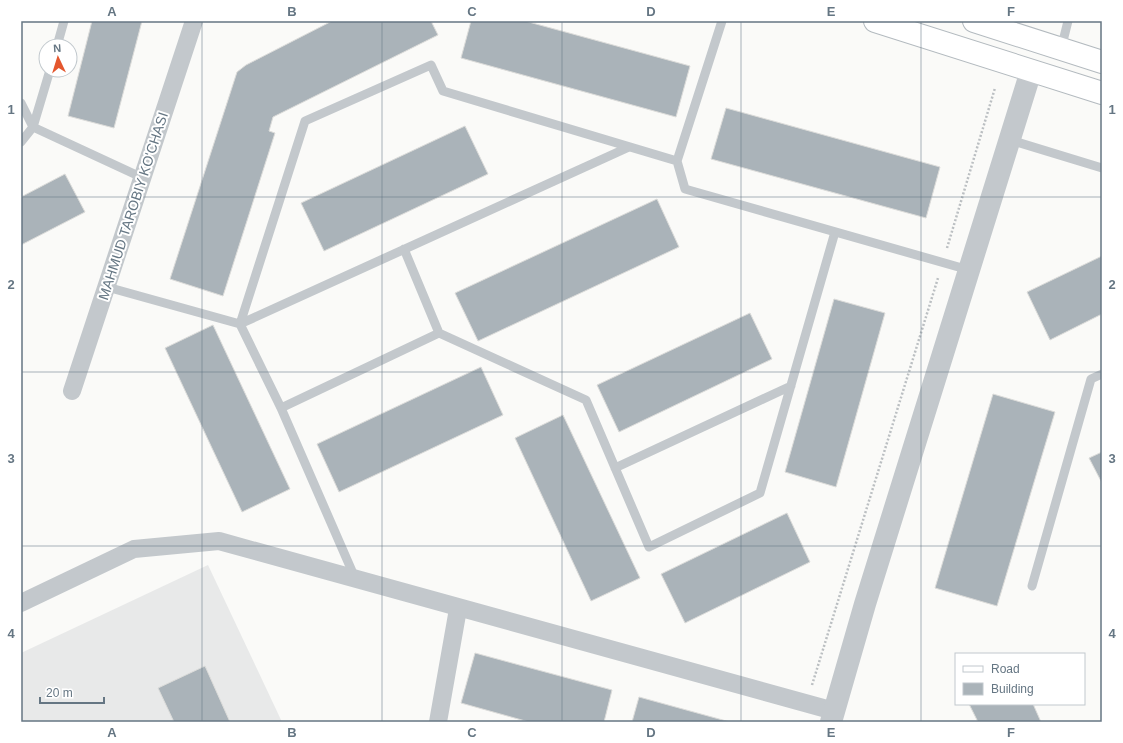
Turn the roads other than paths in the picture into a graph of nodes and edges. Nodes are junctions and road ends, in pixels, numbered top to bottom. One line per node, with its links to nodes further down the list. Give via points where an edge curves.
1 (64, 21): 7 (lane)
2 (194, 21): 20 (street, MAHMUD TAROBIY KO'CHASI)
3 (722, 21): 18 (lane)
4 (875, 21): 10 (main road)
5 (974, 21): 8 (main road)
6 (1068, 21): 8 (lane)
7 (59, 38)
8 (1061, 49): 9 (main road)
9 (1102, 62)
10 (1031, 71): 12 (main road); 15 (street)
11 (48, 78): 14 (lane)
12 (1102, 93)
13 (21, 103): 14 (lane)
14 (33, 127): 16 (lane); 20 (lane)
15 (1010, 140): 19 (lane); 23 (street)
16 (21, 142)
17 (629, 146): 18 (lane); 22 (lane); 25 (lane, via 443,91 432,65 305,121)
18 (677, 161): 21 (lane, via 685,189)
19 (1102, 168)
20 (143, 178): 24 (street, MAHMUD TAROBIY KO'CHASI)
21 (835, 232): 23 (lane); 28 (lane)
22 (404, 249): 25 (lane); 26 (lane)
23 (969, 270): 36 (street)
24 (107, 287): 25 (lane); 29 (street, MAHMUD TAROBIY KO'CHASI)
25 (240, 324): 30 (lane)
26 (439, 333): 30 (lane); 31 (lane, via 586,400)
27 (1102, 374): 33 (lane, via 1091,379)
28 (791, 386): 31 (lane); 31 (lane, via 760,493 649,547)
29 (72, 391)
30 (281, 408): 32 (lane)
31 (615, 468)
32 (355, 578): 34 (street, via 219,541 134,549); 35 (street)
33 (1032, 586)
34 (21, 603)
35 (458, 609): 36 (street, via 806,704); 37 (street)
36 (832, 717)
37 (439, 722)

